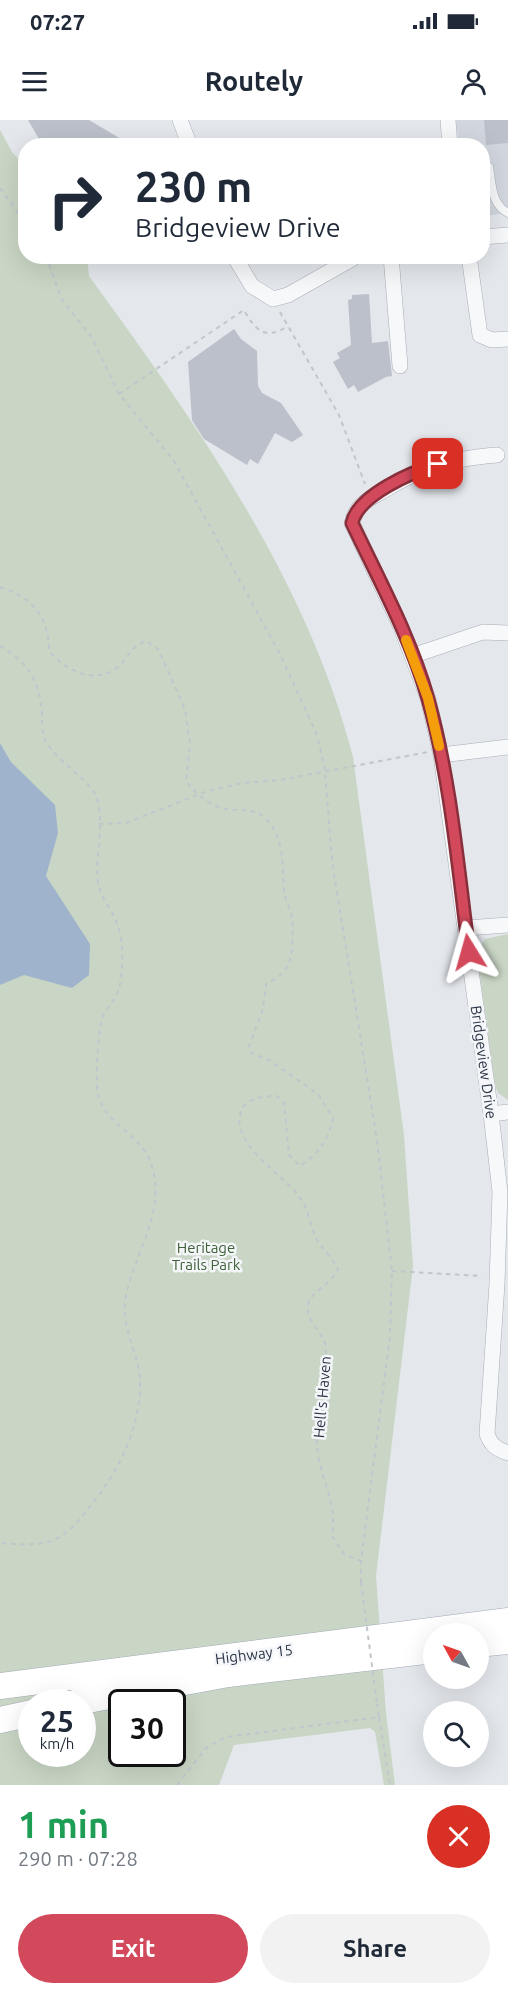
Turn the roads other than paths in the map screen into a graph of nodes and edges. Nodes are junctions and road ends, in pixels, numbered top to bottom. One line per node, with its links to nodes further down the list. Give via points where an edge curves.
1 (180, 120): 3 (street)
2 (448, 120): 4 (street)
3 (187, 138)
4 (449, 138)
5 (490, 172): 6 (lane, via 498,207)
6 (508, 213)
7 (508, 235): 8 (street)
8 (490, 236)
9 (239, 264): 10 (street, via 252,286 271,299 288,296)
10 (343, 264)
11 (392, 264): 14 (street)
12 (470, 264): 13 (street, via 480,335 492,340)
13 (508, 339)
14 (400, 366)
15 (497, 455): 17 (street, Bridgeview Drive, via 459,458 417,470 360,506 352,523)
16 (508, 633): 17 (street, via 483,632)
17 (412, 656): 19 (street, Bridgeview Drive, via 428,698)
18 (508, 747): 19 (street)
19 (440, 752): 21 (street, Bridgeview Drive)
20 (508, 925): 21 (street)
21 (466, 928): 23 (street, Bridgeview Drive)
22 (508, 1112): 23 (street)
23 (491, 1114): 24 (street, Bridgeview Drive, via 500,1192)
24 (501, 1281): 25 (street, Bridgeview Drive, via 487,1434 491,1443)
25 (508, 1453)
26 (508, 1621): 30 (main road, Highway 15)
27 (508, 1641): 28 (main road)
28 (489, 1643)
29 (423, 1651): 31 (main road, Highway 15, via 228,1674)
30 (0, 1686)
31 (96, 1698)
32 (18, 1716): 33 (main road)
33 (0, 1720)

